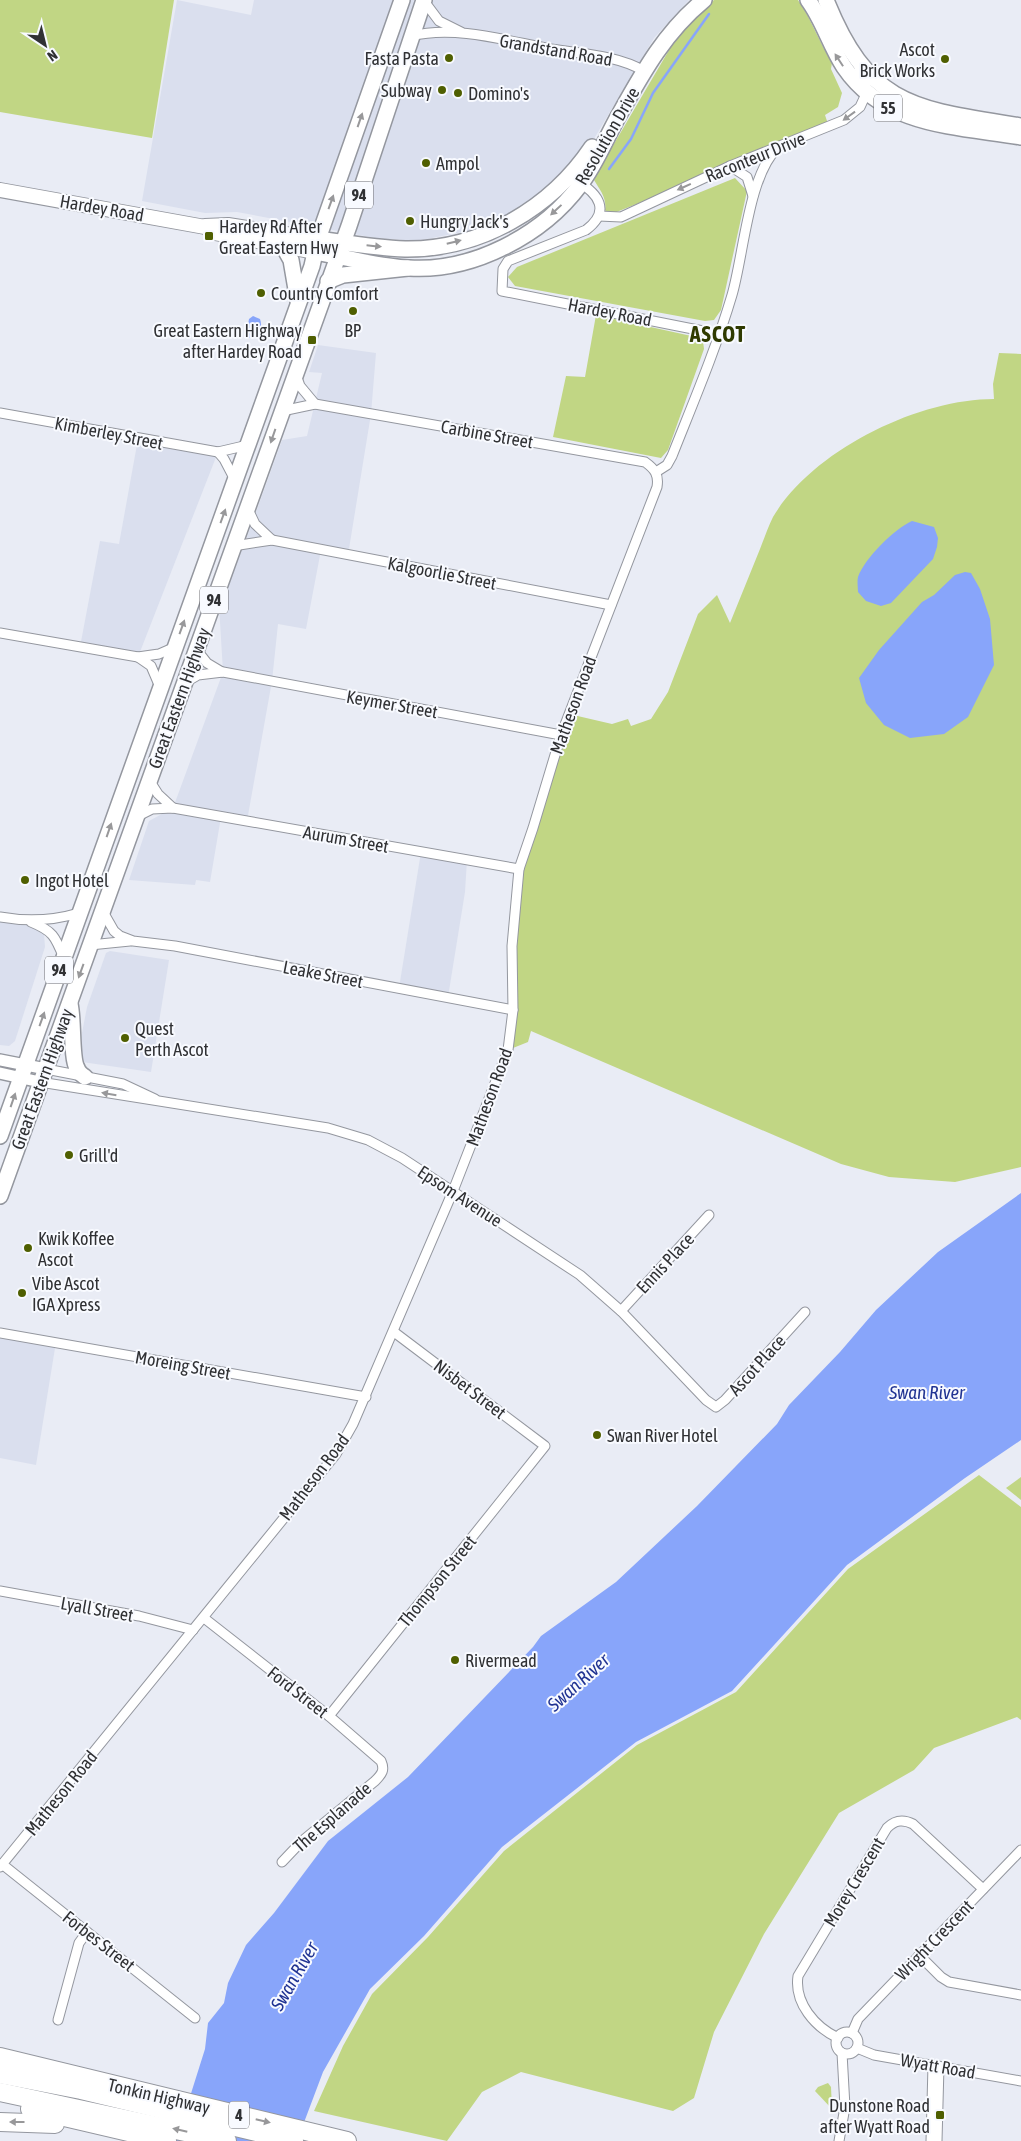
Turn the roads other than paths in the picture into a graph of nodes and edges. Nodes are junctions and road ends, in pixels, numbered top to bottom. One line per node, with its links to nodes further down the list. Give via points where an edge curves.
1 (402, 0): 21 (main road, Great Eastern Highway / 94, one-way to 1)
2 (424, 0): 7 (street, Grandstand Road, via 439,21); 8 (main road, Great Eastern Highway / 94)
3 (693, 0): 10 (main road, Resolution Drive, via 666,26)
4 (704, 0): 10 (main road, Resolution Drive, via 668,34)
5 (808, 0): 11 (main road, 55, one-way to 5, via 833,49)
6 (826, 0): 9 (main road, 55)
7 (466, 34): 8 (street, Grandstand Road); 10 (street, Grandstand Road, via 610,58)
8 (411, 36): 23 (main road, Great Eastern Highway / 94)
9 (855, 58): 11 (street, via 866,85); 12 (main road, 55, via 878,84 907,102 938,112)
10 (641, 70): 16 (main road, Resolution Drive)
11 (866, 94): 13 (main road, 55, via 906,116); 14 (street, Raconteur Drive, one-way to 14, via 851,116)
12 (1021, 126)
13 (1021, 137)
14 (778, 147): 15 (street, Raconteur Drive); 18 (street, via 766,162)
15 (730, 166): 18 (street, via 747,177); 19 (street, Raconteur Drive, one-way to 19, via 621,217)
16 (576, 180): 19 (street, via 600,203); 23 (main road, Resolution Drive, one-way to 16, via 419,248 477,236 522,216); 24 (main road, Resolution Drive, one-way to 24, via 544,221 508,244 459,263 435,268)
17 (0, 190): 20 (main road, Hardey Road)
18 (754, 197): 27 (street, via 732,294)
19 (599, 216): 27 (street, Hardey Road, via 586,230 508,262 503,269 502,291)
20 (205, 227): 21 (main road, Hardey Road, via 228,225); 22 (main road, Hardey Road, via 215,233)
21 (316, 245): 22 (main road, Hardey Road); 23 (main road, Resolution Drive); 26 (main road, Great Eastern Highway / 94)
22 (283, 246): 26 (main road, via 291,260)
23 (340, 249): 24 (main road, Resolution Drive); 25 (main road, Great Eastern Highway / 94)
24 (408, 268): 25 (main road, via 343,275)
25 (328, 281): 28 (main road, Great Eastern Highway / 94)
26 (299, 302): 32 (main road, Great Eastern Highway / 94)
27 (718, 334): 34 (street, via 672,456 667,465)
28 (295, 374): 29 (street); 30 (main road, Great Eastern Highway / 94)
29 (315, 404): 30 (street, Carbine Street); 34 (street, Carbine Street, via 645,462)
30 (281, 411): 36 (main road, Great Eastern Highway / 94, one-way to 36)
31 (0, 413): 33 (street, Kimberley Street)
32 (248, 445): 33 (street, Kimberley Street); 35 (main road, Great Eastern Highway / 94)
33 (218, 452): 35 (street)
34 (656, 472): 39 (street, Matheson Road, via 659,479 657,487)
35 (236, 480): 41 (main road, Great Eastern Highway / 94, one-way to 35)
36 (247, 507): 37 (street, via 255,524); 38 (main road, Great Eastern Highway / 94)
37 (272, 540): 38 (street, Kalgoorlie Street); 39 (street, Kalgoorlie Street)
38 (233, 546): 42 (main road, Great Eastern Highway / 94)
39 (611, 605): 47 (street, Matheson Road)
40 (0, 633): 43 (street)
41 (175, 647): 43 (street, via 159,654); 46 (main road, Great Eastern Highway / 94)
42 (196, 649): 44 (street, Keymer Street, via 207,663); 45 (main road, Great Eastern Highway / 94)
43 (138, 657): 46 (street, via 151,666)
44 (223, 672): 45 (street, Keymer Street, via 198,675); 47 (street, Keymer Street)
45 (184, 684): 48 (main road, Great Eastern Highway / 94)
46 (160, 687): 53 (main road, Great Eastern Highway / 94, one-way to 46)
47 (561, 735): 51 (street, Matheson Road)
48 (149, 780): 49 (street); 50 (main road, Great Eastern Highway / 94)
49 (173, 808): 50 (street, Aurum Street, via 152,810); 51 (street, Aurum Street)
50 (136, 817): 52 (main road, Great Eastern Highway / 94)
51 (518, 870): 60 (street, Matheson Road, via 512,946)
52 (102, 910): 56 (street, Leake Street, via 114,931); 57 (main road, Great Eastern Highway / 94)
53 (79, 913): 55 (street); 58 (main road, Great Eastern Highway / 94)
54 (0, 918): 55 (street)
55 (31, 922): 58 (street, via 48,930 57,939)
56 (133, 941): 57 (street, Leake Street); 60 (street, Leake Street, via 175,946)
57 (90, 945): 59 (main road, Great Eastern Highway / 94, one-way to 59)
58 (64, 958): 62 (main road, Great Eastern Highway / 94, one-way to 58)
59 (70, 1002): 64 (main road, Great Eastern Highway / 94); 65 (main road, via 74,1058 76,1068)
60 (513, 1010): 68 (street, Matheson Road, via 508,1050)
61 (0, 1060): 62 (street, Epsom Avenue)
62 (23, 1071): 63 (street, Epsom Avenue); 64 (street, Epsom Avenue); 67 (main road, Great Eastern Highway / 94, one-way to 62)
63 (0, 1073)
64 (43, 1075): 65 (street, Epsom Avenue); 66 (street, Epsom Avenue, one-way to 64); 69 (main road, Great Eastern Highway / 94)
65 (85, 1077): 66 (street, Epsom Avenue, via 123,1084)
66 (158, 1101): 68 (street, Epsom Avenue, via 328,1128 368,1140)
67 (0, 1136)
68 (453, 1191): 71 (street, Epsom Avenue, via 580,1275); 73 (street, Matheson Road)
69 (0, 1196)
70 (709, 1215): 71 (street, Ennis Place)
71 (621, 1311): 76 (street, Epsom Avenue)
72 (805, 1312): 76 (street, Ascot Place, via 725,1400 716,1407)
73 (394, 1332): 75 (street, Matheson Road); 77 (street, Nisbet Street)
74 (0, 1333): 75 (street, Moreing Street)
75 (366, 1397): 79 (street, Matheson Road, via 336,1454)
76 (706, 1400)
77 (545, 1446): 81 (street, Thompson Street)
78 (0, 1591): 80 (street, Lyall Street, via 139,1616)
79 (204, 1618): 80 (street, Matheson Road); 81 (street, Ford Street)
80 (193, 1630): 85 (street, Matheson Road)
81 (329, 1716): 82 (street, Ford Street, via 381,1760)
82 (383, 1773): 84 (street, The Esplanade)
83 (1021, 1850): 86 (street, Wright Crescent)
84 (282, 1862)
85 (1, 1866): 87 (street, Forbes Street)
86 (983, 1889): 88 (street, Wright Crescent); 93 (street, Morey Crescent, via 913,1824 906,1820 892,1822 798,1976 796,1989 800,2001 822,2030)
87 (87, 1932): 90 (street, Forbes Street); 91 (street, via 79,1943)
88 (919, 1955): 89 (street, via 949,1982); 92 (street, Wright Crescent, via 858,2019)
89 (1021, 1995)
90 (195, 2018)
91 (58, 2020)
92 (852, 2033): 93 (street, via 844,2033); 95 (street, via 858,2039)
93 (838, 2038): 96 (street, via 837,2046)
94 (0, 2045): 103 (highway)
95 (857, 2048): 96 (street, via 851,2054); 98 (street, Wyatt Road, via 874,2055)
96 (842, 2053): 106 (street, via 845,2107)
97 (0, 2057): 103 (highway, Tonkin Highway / 4)
98 (936, 2066): 100 (street, Wyatt Road); 111 (street); 112 (street)
99 (0, 2074): 103 (highway, Tonkin Highway)
100 (1021, 2081)
101 (0, 2092): 103 (highway, Tonkin Highway / 4)
102 (0, 2104): 105 (highway)
103 (123, 2105): 105 (highway); 107 (highway); 108 (highway, Tonkin Highway / 4, one-way to 103); 109 (highway, Tonkin Highway); 110 (highway, Tonkin Highway / 4, one-way to 110)
104 (0, 2122): 105 (highway, one-way to 104)
105 (100, 2127)
106 (839, 2140)
107 (167, 2141)
108 (227, 2141)
109 (294, 2141)
110 (347, 2141)
111 (931, 2141)
112 (937, 2141)

